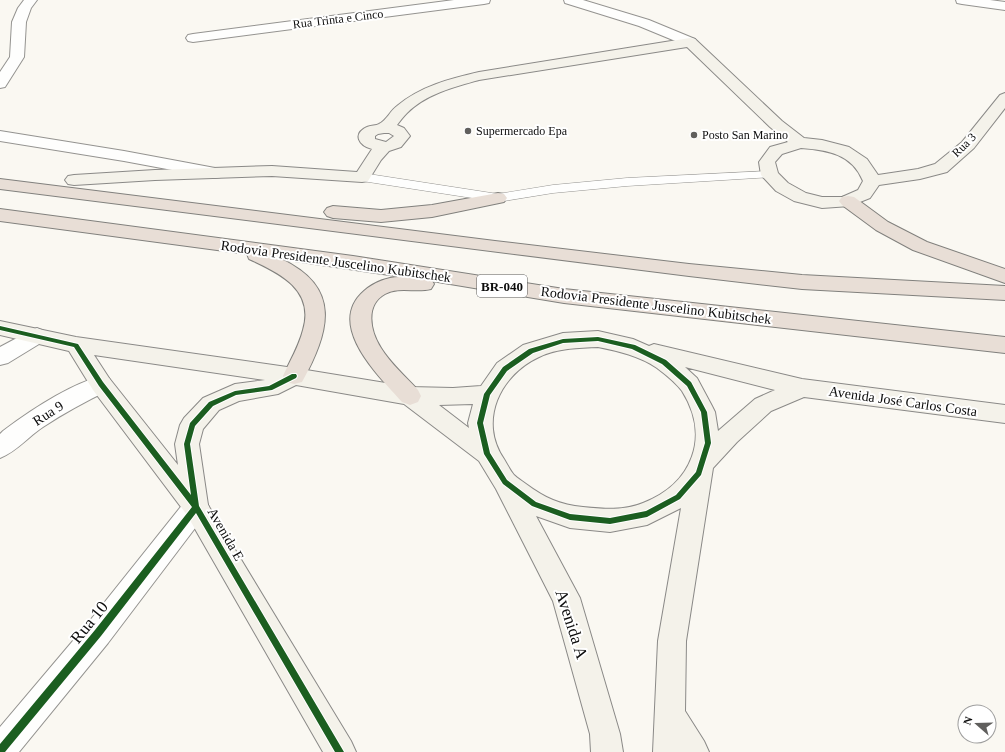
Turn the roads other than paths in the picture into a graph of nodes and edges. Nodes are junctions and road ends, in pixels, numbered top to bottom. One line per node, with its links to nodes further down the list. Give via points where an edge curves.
1 (32, 0): 8 (street, via 19,22 17,56)
2 (484, 0): 6 (street, Rua Trinta e Cinco)
3 (570, 0): 7 (street, via 644,23)
4 (962, 0): 5 (street)
5 (1005, 6)
6 (193, 38)
7 (690, 42): 11 (street, via 776,124); 16 (street, via 451,83 425,94 400,110 390,125 402,136 393,145 377,150)
8 (0, 84)
9 (1005, 98): 15 (street, Rua 3, via 968,145 941,168 912,175)
10 (0, 136): 13 (street)
11 (793, 144): 14 (street, via 775,150 768,157 766,166); 15 (street, via 816,143 849,153 861,161)
12 (0, 171): 17 (highway)
13 (215, 173): 16 (street, via 272,171); 17 (street)
14 (769, 175): 19 (lane, via 627,182 554,189); 20 (street, via 778,186 792,194 830,203)
15 (870, 176): 20 (street, via 865,194)
16 (362, 177): 19 (lane)
17 (74, 180): 19 (highway, via 311,210 381,216 432,211)
18 (0, 184): 24 (highway, via 689,270 802,282)
19 (498, 198)
20 (848, 202): 23 (highway, via 882,226 920,246)
21 (0, 215): 22 (highway, Rodovia Presidente Juscelino Kubitschek / BR-040)
22 (231, 245): 25 (highway, Rodovia Presidente Juscelino Kubitschek / BR-040); 32 (highway, via 276,263 302,281 312,295 315,310 314,329)
23 (1005, 276)
24 (1005, 293)
25 (564, 296): 29 (highway, Rodovia Presidente Juscelino Kubitschek / BR-040); 36 (highway, via 397,283 378,289 367,299 361,310 361,329 372,352)
26 (0, 328): 27 (street)
27 (37, 336): 28 (street); 31 (street)
28 (76, 345): 32 (street); 33 (street, Avenida E)
29 (1005, 345)
30 (633, 347): 34 (street, Avenida José Carlos Costa); 35 (street, via 584,340 563,341 531,351 504,369); 40 (street, via 664,362 689,384 704,412 708,443)
31 (0, 357)
32 (294, 376): 36 (street); 42 (street, via 270,388 235,393 211,404 192,425 187,444)
33 (101, 384): 38 (street, Rua 9, via 58,405); 42 (street, Avenida E)
34 (802, 388): 37 (street, Avenida José Carlos Costa); 40 (street, via 764,405 729,435)
35 (487, 394): 36 (street, via 453,397); 39 (street, via 480,423)
36 (410, 396): 39 (street)
37 (1005, 414)
38 (0, 448)
39 (487, 454): 41 (street, Avenida A)
40 (701, 468): 41 (street, via 678,497 647,514 610,521 562,515 534,504); 43 (street, via 672,641)
41 (505, 482): 46 (street, Avenida A, via 566,598 605,734)
42 (196, 507): 44 (street, Rua 10, via 98,633); 45 (street, Avenida E)
43 (670, 715): 47 (street); 48 (street)
44 (0, 751)
45 (339, 752)
46 (607, 752)
47 (669, 752)
48 (693, 752)

